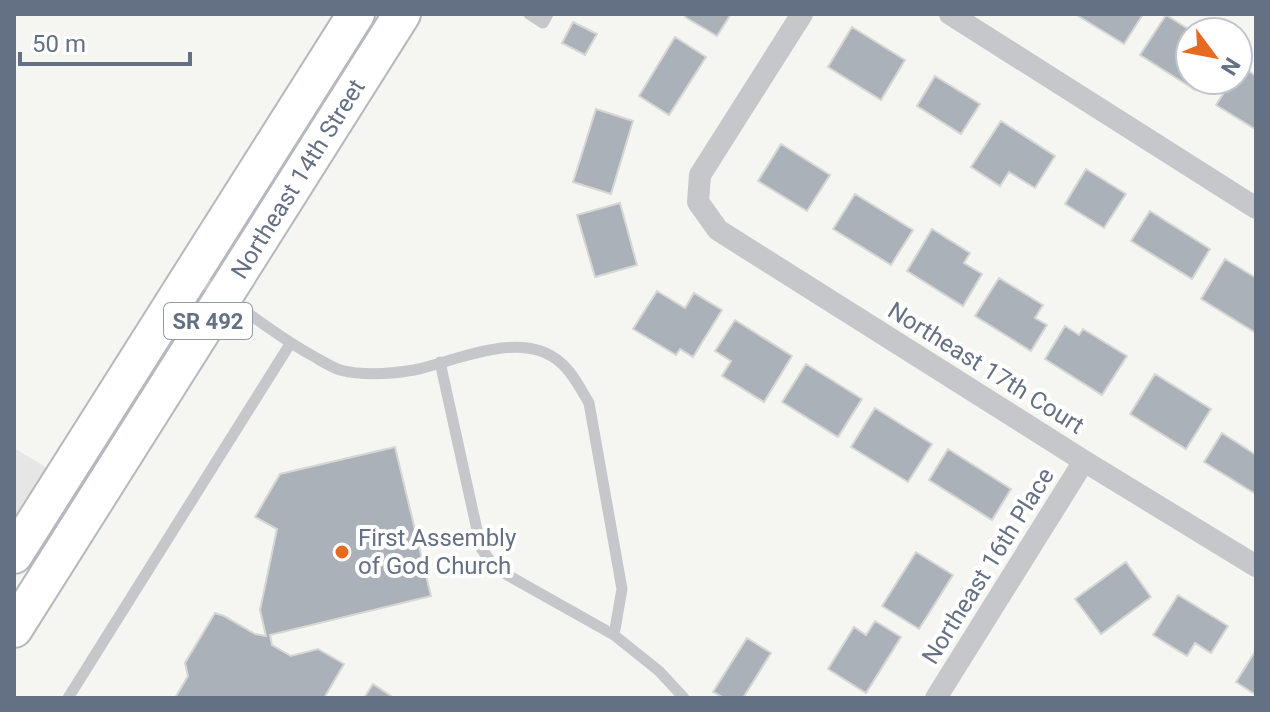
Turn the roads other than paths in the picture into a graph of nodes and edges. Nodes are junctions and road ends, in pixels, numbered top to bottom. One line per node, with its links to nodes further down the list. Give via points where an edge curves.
1 (356, 14): 8 (main road, Northeast 14th Street / SR 492)
2 (402, 14): 9 (main road, Northeast 14th Street / SR 492)
3 (529, 14): 4 (lane, via 543,23)
4 (548, 14)
5 (802, 14): 12 (street, Northeast 17th Court, via 700,175 698,202 718,230)
6 (950, 14): 7 (street)
7 (1256, 208)
8 (192, 275): 9 (lane); 13 (main road, Northeast 14th Street / SR 492)
9 (225, 295): 10 (lane); 15 (main road, Northeast 14th Street / SR 492)
10 (290, 344): 11 (lane, via 338,370 365,374); 17 (lane)
11 (440, 362): 16 (lane, via 481,548 488,559); 16 (lane, via 484,350 531,348 561,363 579,386 589,403 622,589)
12 (1084, 461): 14 (street, Northeast 17th Court); 19 (street, Northeast 16th Place)
13 (14, 555)
14 (1256, 566)
15 (14, 629)
16 (614, 635): 18 (lane)
17 (68, 698)
18 (684, 698)
19 (936, 698)

